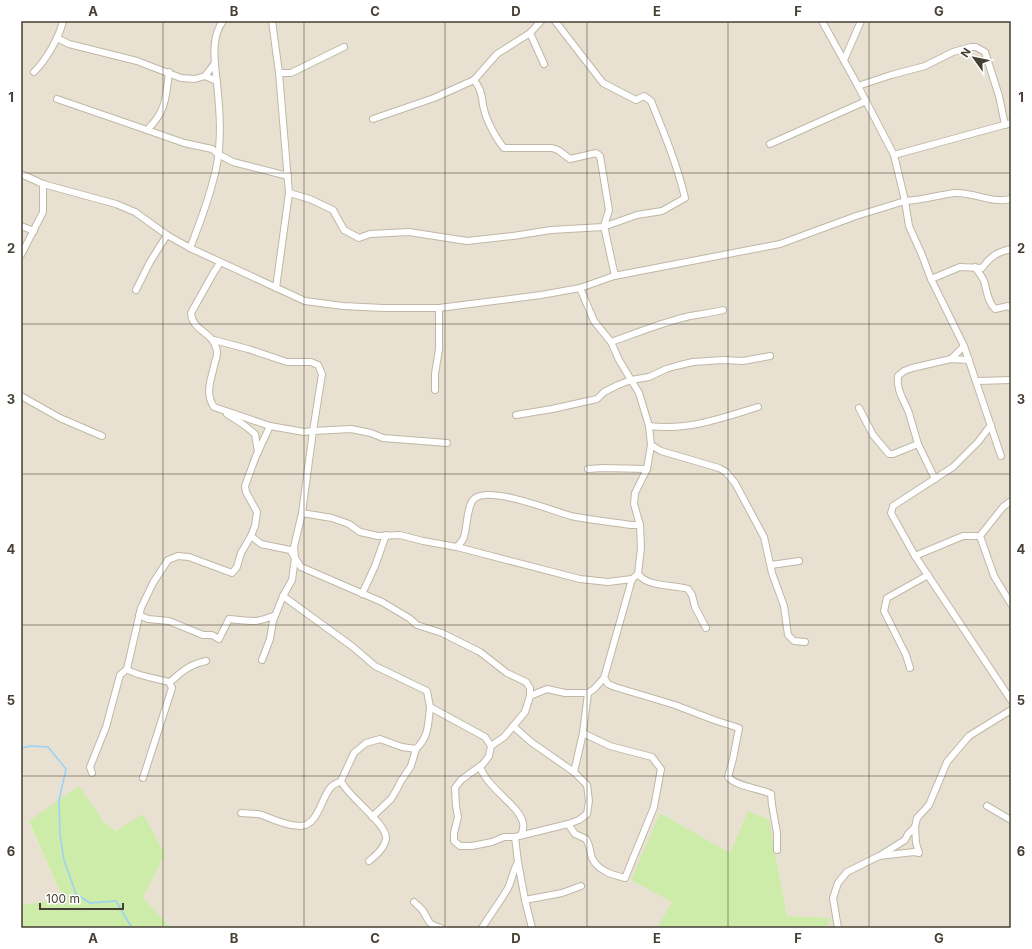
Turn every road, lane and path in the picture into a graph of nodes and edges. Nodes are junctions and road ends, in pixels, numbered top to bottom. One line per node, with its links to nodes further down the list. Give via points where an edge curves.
1 (63, 21): 9 (street)
2 (223, 21): 12 (street, via 215,40)
3 (272, 21): 16 (street)
4 (541, 21): 8 (street)
5 (555, 21): 36 (street, via 603,83 636,100 644,96 650,101 680,174 685,198 662,211 637,215)
6 (822, 21): 11 (street)
7 (861, 21): 11 (street)
8 (530, 34): 13 (street); 18 (street, via 497,54)
9 (57, 38): 14 (street, via 42,65); 15 (street)
10 (344, 47): 16 (street, via 291,73)
11 (844, 60): 20 (street)
12 (215, 63): 17 (street); 19 (street)
13 (544, 64)
14 (34, 72)
15 (169, 72): 17 (street, via 181,78); 25 (street, via 166,99 157,120)
16 (279, 73): 30 (street)
17 (205, 76): 19 (street)
18 (474, 80): 23 (street, via 428,100); 36 (street, via 481,93 490,125 504,148 552,148 570,159 596,153 600,156 609,210)
19 (217, 81): 27 (street, via 220,114)
20 (858, 86): 22 (street); 24 (street, via 925,66 953,52 976,47 985,52)
21 (57, 99): 25 (street)
22 (866, 101): 26 (street); 28 (street)
23 (373, 119)
24 (1008, 124): 28 (street)
25 (147, 130): 27 (street, via 184,143 212,149)
26 (770, 144)
27 (218, 154): 30 (street, via 233,162); 39 (street, via 204,211)
28 (894, 155): 34 (street)
29 (21, 174): 31 (street)
30 (288, 176): 32 (street)
31 (43, 184): 37 (street, via 43,212); 38 (street, via 116,204 135,212)
32 (289, 193): 36 (street, via 333,210 344,230 359,238 370,234 409,232 467,241); 46 (street)
33 (1011, 199): 34 (street, via 996,200 956,193)
34 (905, 201): 44 (street, via 780,244); 45 (street, via 909,226)
35 (21, 226): 37 (street)
36 (604, 226): 44 (street)
37 (34, 231): 41 (street)
38 (167, 235): 39 (street); 48 (street)
39 (190, 248): 42 (street)
40 (1011, 249): 43 (street, via 990,258 982,268)
41 (21, 255)
42 (220, 262): 46 (street); 52 (street, via 191,313 192,320)
43 (975, 267): 45 (street, via 960,267); 50 (street, via 983,280 992,307)
44 (615, 276): 47 (street)
45 (931, 279): 54 (street)
46 (276, 288): 49 (street, via 306,301 343,306)
47 (580, 288): 49 (street); 53 (street, via 594,321)
48 (136, 290)
49 (439, 308): 61 (street, via 439,350)
50 (1011, 308)
51 (723, 310): 53 (street, via 668,322)
52 (214, 340): 65 (street, via 217,354 209,400 214,407); 70 (street, via 287,362 310,362 318,365 322,374)
53 (611, 342): 58 (street)
54 (964, 346): 56 (street); 57 (street)
55 (770, 356): 58 (street, via 743,361 693,362 666,369 649,377)
56 (951, 359): 57 (street); 73 (street, via 912,368 898,376 900,394)
57 (969, 360): 60 (street)
58 (631, 380): 66 (street, via 604,392 597,399); 69 (street)
59 (1011, 380): 60 (street)
60 (977, 381): 67 (street)
61 (435, 390)
62 (21, 396): 71 (street, via 60,418)
63 (758, 407): 69 (street, via 691,426)
64 (859, 408): 73 (street, via 873,434 889,454)
65 (222, 411): 68 (street); 75 (street, via 255,434)
66 (516, 415)
67 (991, 425): 76 (street); 79 (street, via 953,468)
68 (270, 426): 70 (street, via 304,432); 75 (street)
69 (649, 426): 74 (street)
70 (313, 431): 72 (street, via 351,429 383,438); 81 (street)
71 (102, 436)
72 (447, 443)
73 (918, 444): 79 (street)
74 (651, 445): 78 (street); 90 (street, via 661,451 726,472 735,483 764,537)
75 (258, 452): 84 (street, via 245,486 257,512)
76 (1001, 456)
77 (588, 469): 78 (street)
78 (647, 469): 82 (street, via 635,493 634,504)
79 (935, 479): 87 (street, via 891,509)
80 (1011, 501): 85 (street, via 1003,507)
81 (302, 513): 83 (street, via 332,518 349,524 360,532); 88 (street, via 294,547)
82 (640, 525): 86 (street, via 572,516 512,497 480,496 474,499 471,505 464,538); 91 (street)
83 (386, 535): 86 (street, via 400,535); 94 (street, via 376,566)
84 (251, 536): 88 (street, via 261,544 290,550); 97 (street, via 232,573 189,557 178,556 168,560 153,583)
85 (980, 536): 87 (street, via 963,536); 96 (street, via 994,576)
86 (457, 546): 93 (street, via 580,579 608,582)
87 (915, 556): 92 (street)
88 (295, 558): 94 (street, via 301,567); 95 (street, via 292,580)
89 (799, 561): 90 (street)
90 (771, 565): 100 (street, via 784,606 788,635 794,641)
91 (638, 574): 93 (street); 99 (street, via 650,583 688,589)
92 (928, 575): 103 (street, via 887,598 884,610); 109 (street)
93 (632, 579): 105 (street)
94 (362, 594): 108 (street, via 382,602 417,625 442,633 480,652 507,673 526,682 530,688)
95 (283, 596): 98 (street); 110 (street, via 376,666 427,691)
96 (1011, 604)
97 (139, 615): 98 (street, via 148,619 169,621 219,639 230,619 256,621); 104 (street)
98 (274, 616): 101 (street, via 270,639)
99 (706, 628)
100 (805, 642)
101 (262, 660)
102 (206, 661): 106 (street, via 185,669)
103 (910, 668)
104 (127, 669): 106 (street); 118 (street, via 120,675 106,727 90,767)
105 (604, 678): 107 (street); 128 (street, via 608,684 615,687 675,704 739,728 728,776 732,781 771,794)
106 (169, 682): 119 (street, via 172,688)
107 (588, 693): 108 (street, via 565,693 547,689); 113 (street)
108 (530, 696): 112 (street, via 525,712)
109 (1011, 700)
110 (430, 707): 114 (street, via 485,737); 115 (street, via 428,729 423,742)
111 (1011, 710): 126 (street, via 969,736 947,762 929,804 917,818)
112 (512, 726): 114 (street); 117 (street)
113 (584, 733): 117 (street); 125 (street, via 610,746 652,757 661,768 654,807 625,878 610,874 601,868 592,859 586,839 575,834)
114 (491, 746): 116 (street, via 490,756)
115 (416, 749): 120 (street, via 380,739 366,743 354,753); 123 (street, via 411,766 398,789)
116 (480, 767): 127 (street, via 486,780 520,816 523,829); 127 (street, via 461,780 455,788 458,818 454,840 460,846 472,846)
117 (574, 772): 125 (street, via 587,785 590,801 587,814)
118 (92, 773)
119 (143, 778)
120 (341, 781): 122 (street, via 332,786 309,825 289,825 260,815); 123 (street)
121 (987, 806): 124 (street)
122 (241, 813)
123 (372, 817): 130 (street, via 385,832 386,839 382,850)
124 (1011, 820)
125 (568, 824): 127 (street)
126 (915, 827): 129 (street, via 905,840); 129 (street, via 919,853)
127 (518, 836): 131 (street)
128 (777, 850)
129 (879, 856): 138 (street, via 847,872 838,882 833,898)
130 (369, 861)
131 (518, 862): 133 (street); 136 (street, via 509,886)
132 (581, 886): 133 (street)
133 (525, 900): 137 (street)
134 (414, 902): 135 (street, via 423,910 427,921)
135 (441, 928)
136 (480, 928)
137 (532, 928)
138 (838, 928)

